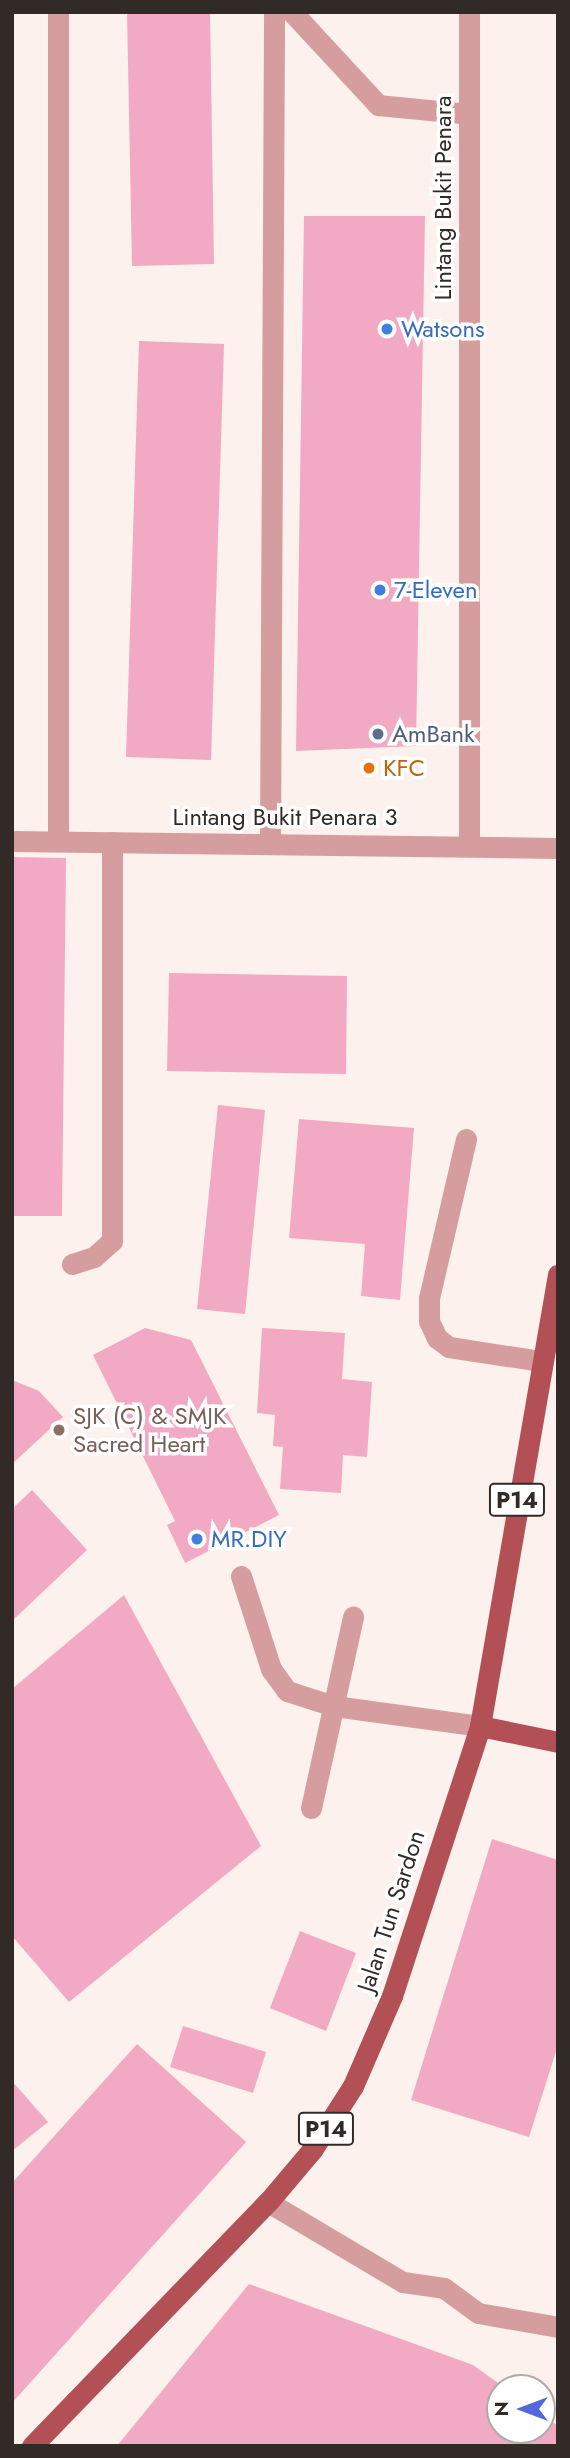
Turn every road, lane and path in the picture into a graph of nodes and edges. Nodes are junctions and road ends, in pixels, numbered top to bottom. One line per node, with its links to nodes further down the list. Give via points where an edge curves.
1 (58, 12): 7 (street)
2 (274, 12): 9 (street)
3 (292, 12): 5 (street, via 378,105)
4 (469, 12): 5 (street, Lintang Bukit Penara)
5 (469, 114): 10 (street, Lintang Bukit Penara)
6 (12, 841): 7 (street, Lintang Bukit Penara 3)
7 (58, 841): 8 (street, Lintang Bukit Penara 3)
8 (111, 842): 9 (street, Lintang Bukit Penara 3); 13 (street, via 111,1241 94,1257)
9 (271, 843): 10 (street, Lintang Bukit Penara 3)
10 (469, 845): 11 (street, Lintang Bukit Penara 3)
11 (558, 848)
12 (466, 1139): 15 (street, via 429,1298 429,1321 437,1338 449,1347)
13 (72, 1264)
14 (558, 1275): 15 (main road, Jalan Tun Sardon / P14)
15 (540, 1361): 19 (main road, Jalan Tun Sardon / P14)
16 (241, 1576): 18 (street, via 271,1669 287,1690)
17 (353, 1616): 18 (street)
18 (334, 1706): 19 (street); 21 (street)
19 (480, 1726): 20 (main road); 22 (main road, Jalan Tun Sardon / P14, via 392,1996 353,2086 312,2150)
20 (558, 1742)
21 (311, 1808)
22 (268, 2202): 23 (street, via 403,2283 444,2288 478,2313); 24 (main road, Jalan Tun Sardon / P14)
23 (558, 2327)
24 (32, 2446)

